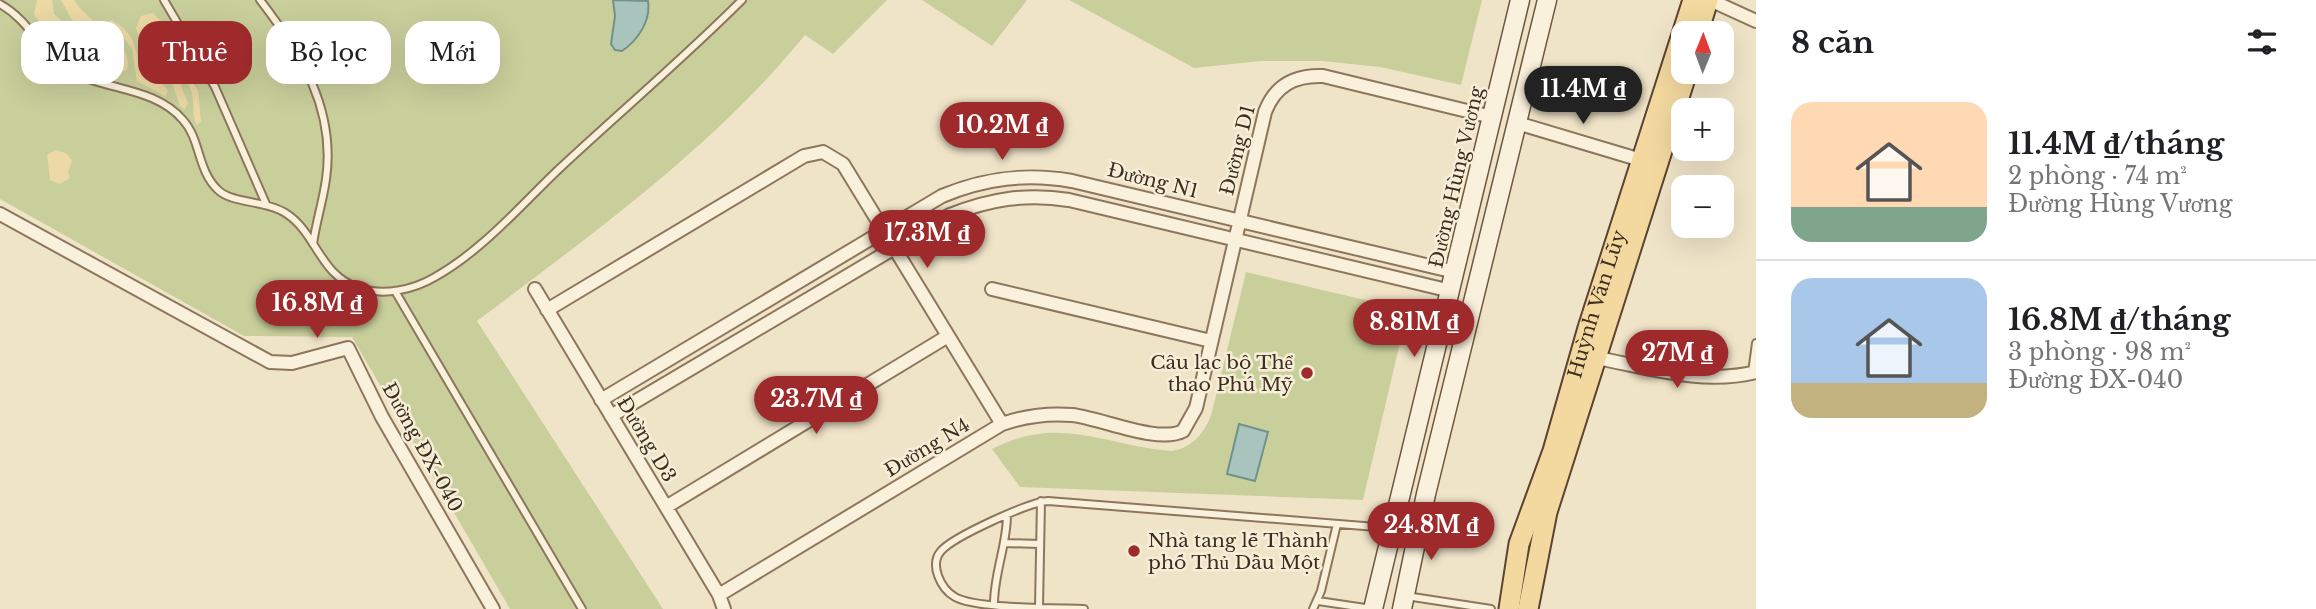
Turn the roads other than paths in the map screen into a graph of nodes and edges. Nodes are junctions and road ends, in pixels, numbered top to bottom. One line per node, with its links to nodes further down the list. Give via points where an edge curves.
1 (164, 0): 15 (lane, via 215,87)
2 (261, 0): 20 (lane, via 309,75 325,123 326,178)
3 (742, 0): 25 (lane, via 651,89 467,254 436,277)
4 (1520, 0): 12 (main road, Đường Hùng Vương)
5 (1547, 0): 13 (main road)
6 (1693, 0): 14 (main road, Huỳnh Văn Lũy)
7 (1709, 0): 9 (street); 10 (main road)
8 (0, 4): 15 (lane, via 22,18 49,54 67,69 150,98 176,113 188,127 203,169 216,188 230,197)
9 (1756, 20)
10 (1702, 21)
11 (1683, 84): 31 (main road, Huỳnh Văn Lũy)
12 (1492, 117): 13 (main road); 17 (street, Đường D1, via 1323,76 1295,79 1279,88 1268,103); 22 (main road, Đường Hùng Vương)
13 (1517, 123): 14 (street); 46 (main road)
14 (1641, 160): 56 (main road, Huỳnh Văn Lũy, via 1553,451 1519,544)
15 (266, 204): 20 (lane, via 288,214)
16 (0, 214): 49 (street, Đường ĐX-040, via 270,362 292,363 348,348 382,417)
17 (1239, 221): 18 (street, Đường N1, via 1072,181 1018,177 960,188); 19 (street, Đường D1); 22 (street, Đường N1)
18 (884, 231): 21 (street); 27 (street, via 843,164 822,152 804,156); 33 (street, Đường N1)
19 (1235, 239): 21 (street, Đường N1, via 1069,200 1018,196 950,215); 26 (street, Đường N1); 29 (street, Đường D1)
20 (313, 244): 25 (lane, via 324,264 340,279 360,289)
21 (894, 248): 28 (street); 34 (street, Đường N1)
22 (1455, 272): 26 (main road, Đường Hùng Vương)
23 (535, 289): 27 (street, Đường D3)
24 (992, 289): 29 (street)
25 (395, 291): 50 (lane)
26 (1451, 291): 41 (main road, Đường Hùng Vương)
27 (547, 310): 33 (street, Đường D3)
28 (948, 336): 35 (street); 38 (street)
29 (1211, 341): 36 (street, Đường D1, via 1194,415)
30 (1756, 343): 32 (lane)
31 (1597, 358): 32 (street, via 1701,378); 57 (main road, Huỳnh Văn Lũy, via 1547,512)
32 (1754, 372)
33 (601, 400): 34 (street, Đường D3)
34 (611, 416): 38 (street, Đường D3)
35 (1002, 424): 36 (street, Đường N4, via 1037,415 1069,415 1153,433); 44 (street, Đường N4)
36 (1178, 433)
37 (1041, 501): 39 (lane); 40 (lane); 43 (lane)
38 (666, 507): 44 (street, Đường D3)
39 (1007, 515): 42 (lane); 47 (lane, via 943,549 936,563 940,581 950,594 964,602)
40 (1337, 524): 41 (lane); 45 (lane)
41 (1392, 529): 54 (main road, Đường Hùng Vương)
42 (1004, 543): 43 (lane); 47 (lane)
43 (1040, 544): 48 (lane)
44 (719, 595): 51 (street, Đường D3)
45 (1318, 601): 53 (lane); 54 (lane)
46 (1403, 602): 55 (lane)
47 (994, 604): 48 (lane)
48 (1039, 607): 52 (lane)
49 (493, 609)
50 (583, 609)
51 (724, 609)
52 (1084, 609)
53 (1313, 609)
54 (1372, 609)
55 (1491, 609)
56 (1509, 609)
57 (1528, 609)

